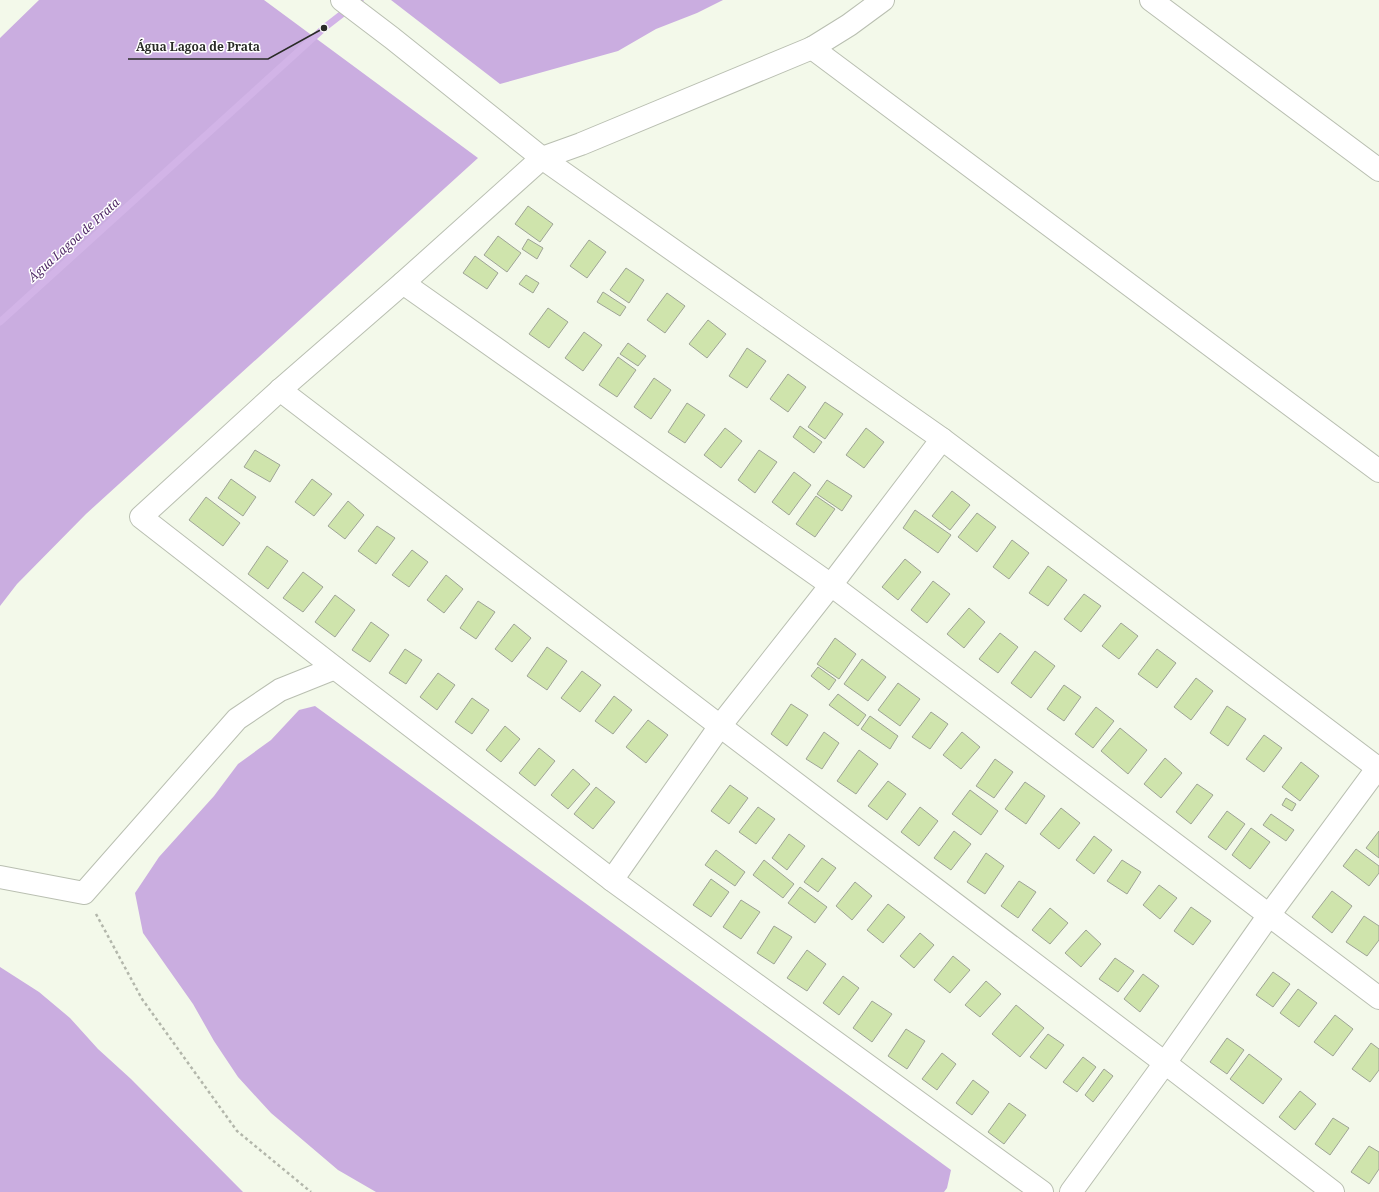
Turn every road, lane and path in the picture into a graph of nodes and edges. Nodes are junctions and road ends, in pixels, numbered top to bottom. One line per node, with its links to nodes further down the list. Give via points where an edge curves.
1 (884, 0): 4 (street)
2 (1151, 0): 6 (street)
3 (345, 2): 5 (street)
4 (812, 48): 5 (street); 10 (street)
5 (542, 158): 7 (street); 9 (street)
6 (1379, 170)
7 (403, 283): 8 (street); 11 (street)
8 (280, 390): 12 (street, via 141,517); 13 (street)
9 (942, 439): 11 (street); 14 (street)
10 (1379, 471)
11 (831, 585): 13 (street); 18 (street)
12 (335, 668): 16 (street); 17 (street, via 280,690 237,719)
13 (720, 726): 16 (street); 20 (street)
14 (1379, 768): 18 (street)
15 (0, 877): 17 (street)
16 (612, 880): 22 (street)
17 (84, 893): 21 (path, via 142,999 237,1131)
18 (1269, 915): 19 (street); 20 (street)
19 (1379, 998)
20 (1165, 1063): 23 (street); 24 (street)
21 (311, 1192)
22 (1042, 1192)
23 (1071, 1192)
24 (1333, 1192)

